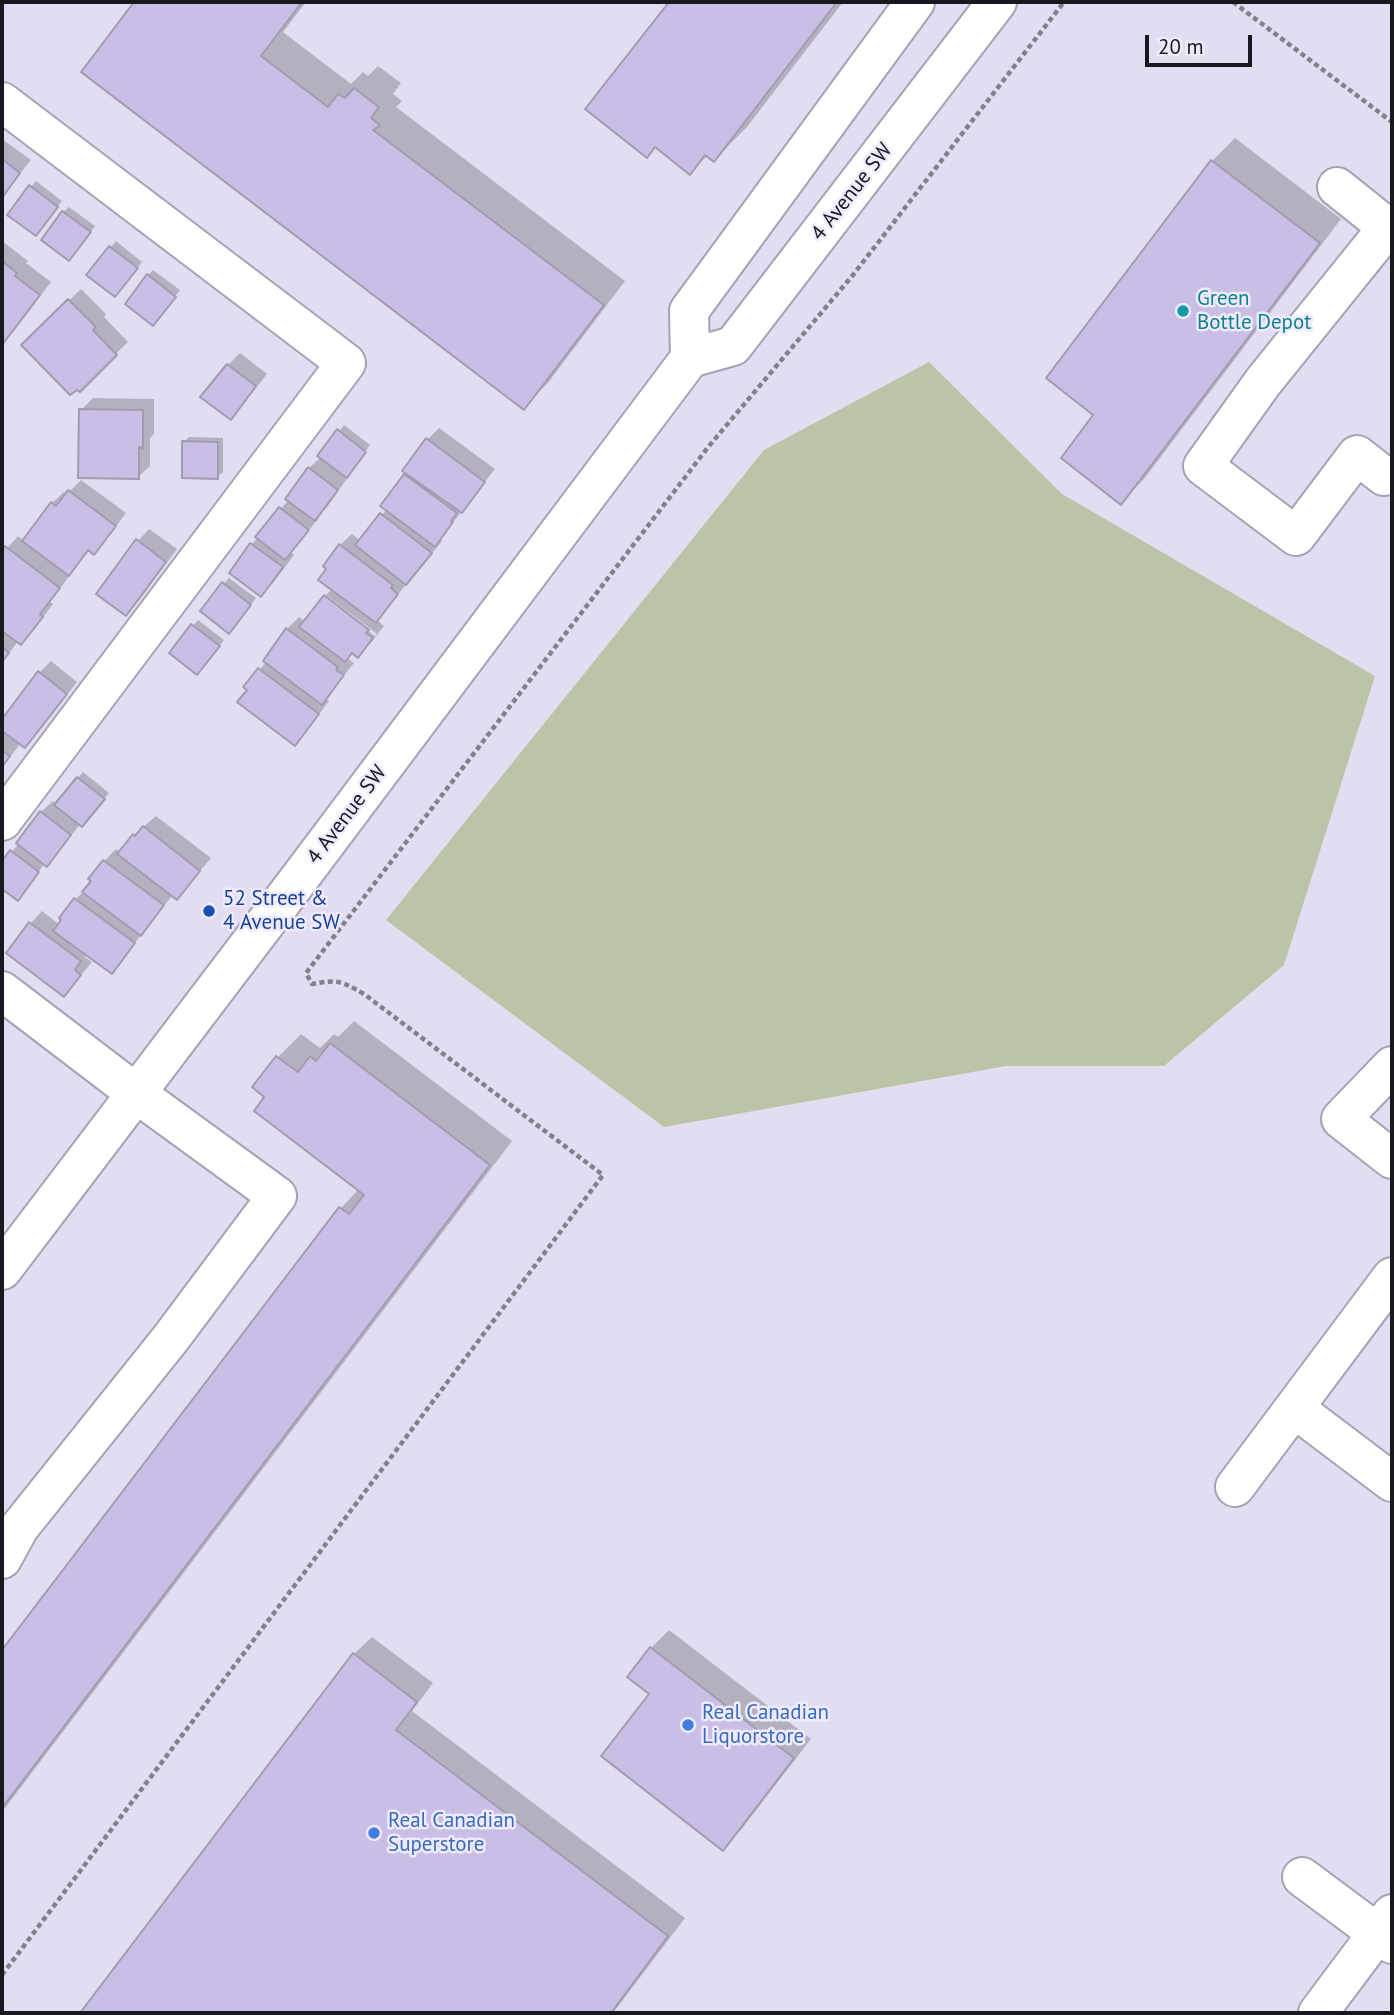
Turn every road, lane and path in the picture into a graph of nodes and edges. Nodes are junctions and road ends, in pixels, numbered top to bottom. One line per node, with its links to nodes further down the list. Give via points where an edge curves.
1 (915, 2): 9 (street, via 689,312)
2 (997, 2): 9 (street, 4 Avenue SW, via 733,346)
3 (1064, 2): 24 (path, via 853,275 709,446 306,973 312,984 344,982 363,994 603,1175)
4 (1233, 2): 6 (path)
5 (2, 102): 11 (street, via 346,363)
6 (1392, 122)
7 (1337, 187): 8 (street)
8 (1390, 229): 10 (street, via 1263,382 1203,466 1296,536 1357,455 1384,476)
9 (690, 358): 14 (street, 4 Avenue SW)
10 (1392, 475)
11 (2, 821)
12 (2, 991): 14 (street)
13 (1392, 1066): 15 (street, via 1341,1119)
14 (136, 1094): 16 (street, 4 Avenue SW); 21 (street, via 277,1196 19,1528)
15 (1392, 1159)
16 (2, 1270)
17 (1392, 1277): 18 (street)
18 (1294, 1408): 19 (street); 20 (street)
19 (1392, 1482)
20 (1235, 1486)
21 (2, 1559)
22 (1302, 1877): 23 (street)
23 (1387, 1931): 25 (street)
24 (2, 1975)
25 (1318, 2013)

